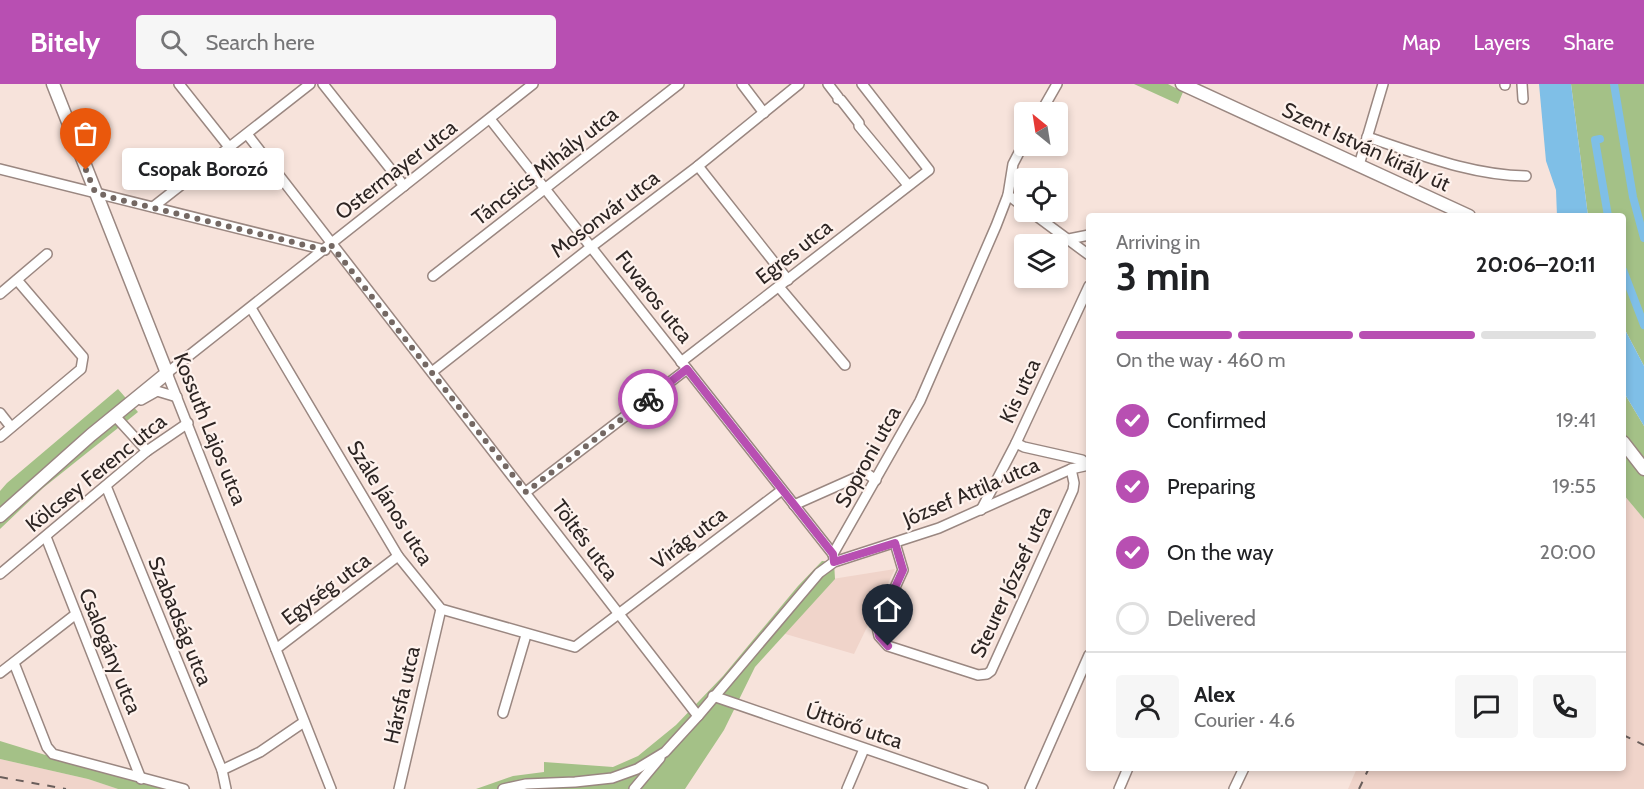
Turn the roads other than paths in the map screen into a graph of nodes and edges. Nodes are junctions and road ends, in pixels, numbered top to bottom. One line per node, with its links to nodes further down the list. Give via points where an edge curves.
1 (53, 84): 30 (main road, Kossuth Lajos utca)
2 (179, 84): 21 (street)
3 (310, 84): 19 (street)
4 (324, 84): 27 (street)
5 (533, 84): 18 (street, Ostermayer utca)
6 (679, 84): 29 (street, Táncsics Mihály utca)
7 (742, 84): 17 (street)
8 (799, 84): 17 (street, Mosonvár utca)
9 (828, 84): 28 (street)
10 (862, 84): 28 (street, Egres utca, via 929,170)
11 (1057, 84): 16 (street)
12 (1182, 84): 23 (main road, Szent István király út)
13 (1383, 84): 20 (street)
14 (1522, 84): 15 (street)
15 (1523, 99)
16 (1047, 102)
17 (764, 113): 24 (street, Mosonvár utca)
18 (490, 119): 27 (street, Ostermayer utca); 29 (street, Fuvaros utca)
19 (246, 134): 21 (street); 38 (street, Töltés utca)
20 (1367, 137): 23 (street); 26 (street, Szent István király út, via 1459,167 1499,176)
21 (229, 147): 33 (street)
22 (1017, 156): 31 (street, Soproni utca)
23 (1359, 165): 34 (main road, Szent István király út)
24 (698, 166): 39 (street, Mosonvár utca); 44 (street)
25 (0, 169): 30 (street)
26 (1526, 176)
27 (404, 186): 38 (street, Ostermayer utca)
28 (908, 186): 44 (street, Egres utca)
29 (545, 189): 39 (street, Fuvaros utca); 42 (street, Táncsics Mihály utca)
30 (95, 192): 33 (street); 49 (main road, Kossuth Lajos utca)
31 (1008, 195): 32 (street); 67 (street, Soproni utca, via 920,401)
32 (1014, 200)
33 (153, 207): 38 (street)
34 (1463, 213)
35 (1045, 222): 37 (street)
36 (1086, 236): 37 (street)
37 (1069, 239): 40 (street)
38 (328, 247): 48 (street, Ostermayer utca); 52 (street, Töltés utca)
39 (591, 247): 51 (street, Fuvaros utca); 52 (street, Mosonvár utca)
40 (1086, 253)
41 (47, 254): 43 (street)
42 (433, 276)
43 (17, 280): 47 (street); 58 (street, via 83,357 81,369)
44 (788, 280): 45 (street, Egres utca)
45 (779, 287): 50 (street); 51 (street, Egres utca)
46 (1086, 292): 60 (street, Kis utca)
47 (0, 294)
48 (251, 308): 53 (street, Ostermayer utca); 76 (street, Szále János utca)
49 (157, 347): 53 (main road, Kossuth Lajos utca); 56 (main road, via 154,376)
50 (845, 365)
51 (684, 366): 69 (street, Fuvaros utca); 70 (street, Egres utca)
52 (432, 372): 70 (street, Töltés utca)
53 (167, 373): 54 (street, Kossuth Lajos utca); 56 (main road)
54 (177, 397): 56 (street, via 157,391); 57 (street, Kossuth Lajos utca)
55 (0, 413): 58 (street)
56 (118, 419): 62 (street); 73 (main road)
57 (188, 423): 62 (street, Kölcsey Ferenc utca); 83 (street, Kossuth Lajos utca)
58 (11, 427): 59 (street)
59 (0, 437)
60 (1016, 443): 63 (street, József Attila utca); 72 (street, Kis utca)
61 (1626, 445): 66 (main road)
62 (147, 451): 68 (street, Kölcsey Ferenc utca)
63 (1086, 463)
64 (1086, 465): 65 (street, József Attila utca)
65 (1071, 469): 72 (street, József Attila utca); 75 (street, Steurer József utca, via 1073,490 987,674 978,675 888,646 879,636 877,627 903,570)
66 (1644, 469)
67 (876, 480): 71 (street, via 866,472); 77 (street, Soproni utca)
68 (106, 486): 74 (street, Kölcsey Ferenc utca); 93 (street, Szabadság utca)
69 (782, 490): 71 (street, Fuvaros utca); 80 (street, Virág utca)
70 (526, 492): 80 (street, Töltés utca)
71 (794, 505): 77 (street, Fuvaros utca)
72 (981, 510): 75 (street, József Attila utca)
73 (0, 516)
74 (45, 537): 78 (street, Kölcsey Ferenc utca); 81 (street, Csalogány utca)
75 (895, 543): 77 (street, József Attila utca)
76 (398, 556): 79 (street, Szále János utca); 83 (street, Egység utca)
77 (834, 558): 87 (street, Soproni utca)
78 (0, 574)
79 (441, 609): 82 (street); 101 (street, Hársfa utca)
80 (619, 614): 82 (street, via 575,647); 89 (street, Töltés utca)
81 (76, 615): 85 (street); 96 (street, Csalogány utca)
82 (526, 635): 88 (street)
83 (276, 649): 90 (street, Kossuth Lajos utca)
84 (1086, 662): 106 (street)
85 (14, 663): 86 (street); 96 (street, via 53,754)
86 (0, 674)
87 (713, 696): 89 (street, Soproni utca); 91 (street, Úttörő utca)
88 (502, 713)
89 (698, 716): 92 (street, Soproni utca)
90 (304, 722): 93 (street, via 260,752); 100 (street, Kossuth Lajos utca)
91 (864, 749): 104 (street); 105 (street, Úttörő utca)
92 (665, 752): 97 (street, Soproni utca); 103 (street)
93 (222, 770): 99 (street, Szabadság utca)
94 (1127, 771): 107 (street)
95 (1243, 771): 108 (street)
96 (141, 779): 98 (street)
97 (602, 785): 102 (street, Soproni utca, via 526,784)
98 (184, 789)
99 (226, 789)
100 (331, 789)
101 (399, 789)
102 (503, 789)
103 (634, 789)
104 (848, 789)
105 (983, 789)
106 (1030, 789)
107 (1119, 789)
108 (1234, 789)

